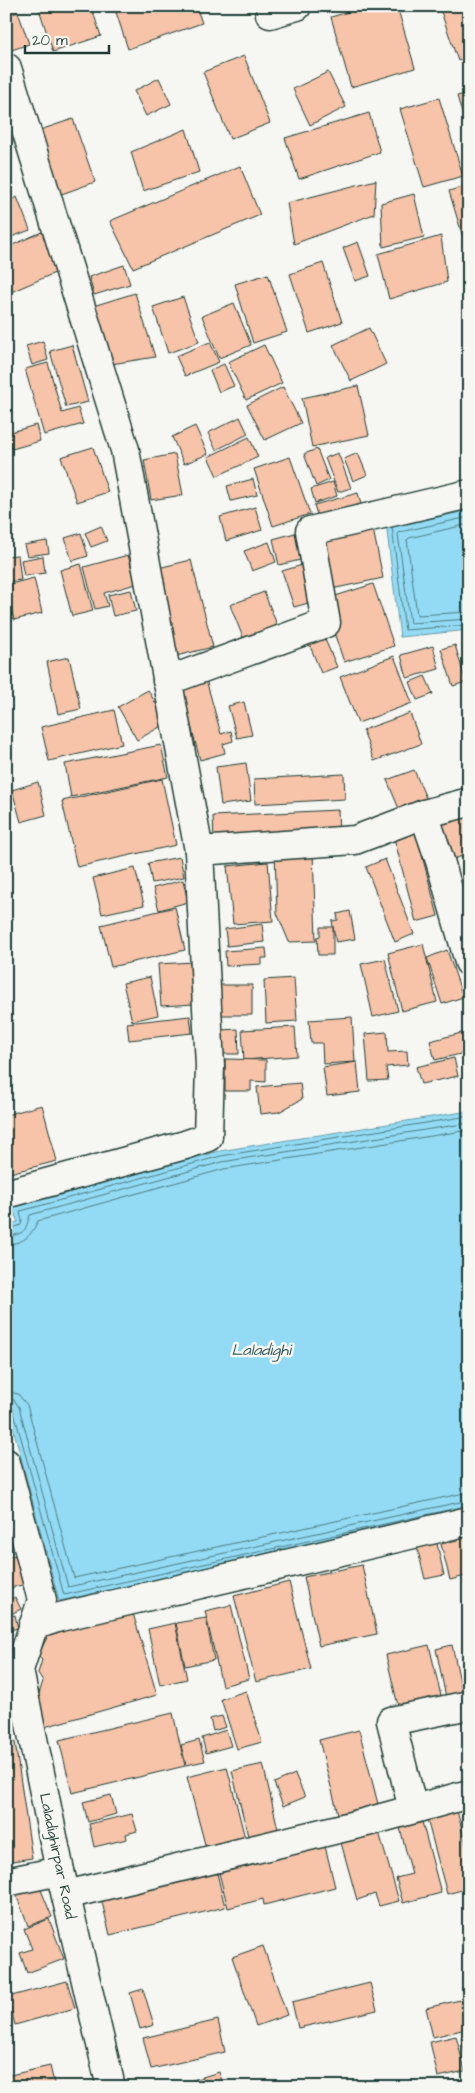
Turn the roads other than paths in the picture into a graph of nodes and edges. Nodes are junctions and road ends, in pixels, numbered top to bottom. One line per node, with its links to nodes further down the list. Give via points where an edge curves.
1 (297, 6): 2 (street)
2 (270, 14)
3 (7, 68): 5 (street, via 125,450)
4 (469, 494): 5 (street, via 310,531 326,623)
5 (167, 681): 8 (street)
6 (469, 802): 7 (street)
7 (424, 814): 8 (street, via 355,840); 9 (street)
8 (199, 851): 10 (street, via 210,1066 208,1137)
9 (469, 962)
10 (6, 1194)
11 (6, 1463): 13 (street, Laladighirpar Road, via 42,1600)
12 (469, 1521): 13 (street)
13 (33, 1626): 18 (street, Laladighirpar Road, via 19,1670)
14 (469, 1705): 16 (street, via 390,1722)
15 (469, 1794): 16 (street)
16 (413, 1809): 18 (street)
17 (6, 1882): 18 (street)
18 (63, 1883): 19 (street, Laladighirpar Road)
19 (111, 2087)

